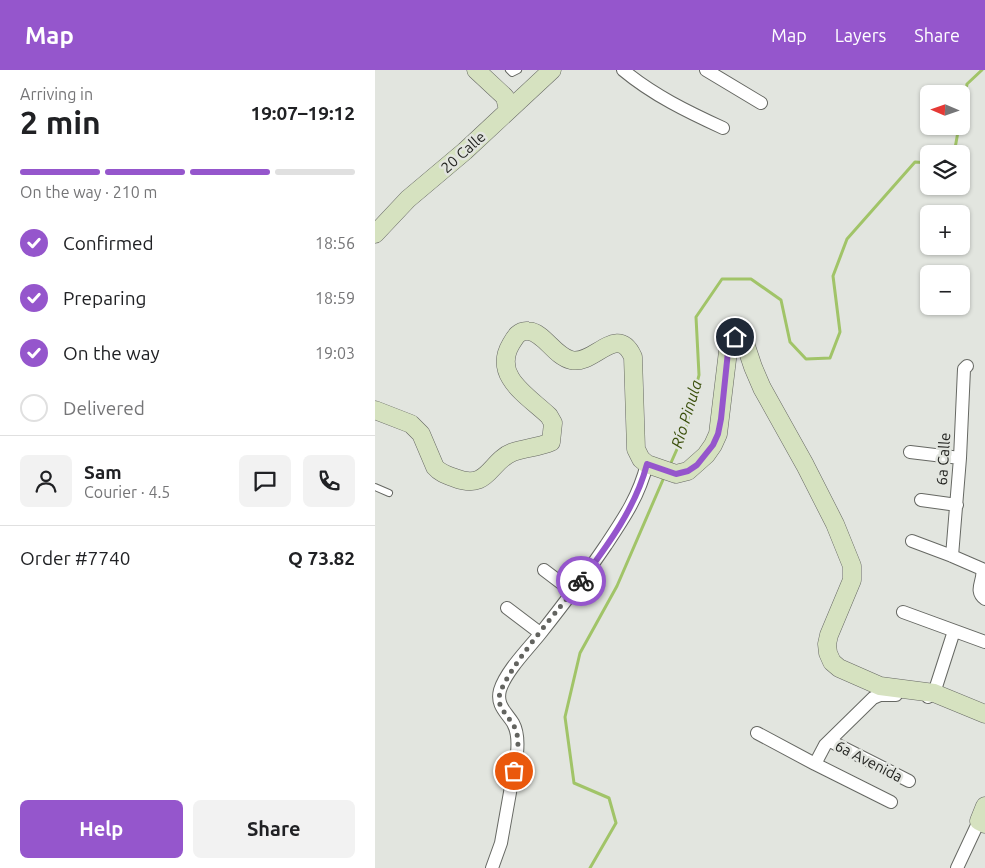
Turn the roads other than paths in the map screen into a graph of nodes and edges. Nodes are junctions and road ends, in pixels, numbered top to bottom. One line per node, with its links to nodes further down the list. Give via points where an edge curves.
1 (476, 70): 10 (street, via 505,97)
2 (487, 70): 8 (street, via 513,94)
3 (509, 70): 4 (lane, via 512,73)
4 (518, 70)
5 (552, 70): 8 (street, 20 Calle)
6 (623, 70): 11 (street, via 670,102)
7 (706, 70): 9 (street)
8 (523, 96): 10 (street, 20 Calle)
9 (761, 103)
10 (508, 110): 12 (street, 20 Calle)
11 (723, 128)
12 (375, 234)
13 (967, 366): 16 (street, 6a Calle, via 964,368)
14 (375, 410): 17 (street, via 411,424 421,434 439,471 475,482 512,452 551,442 553,423 549,416 512,382 506,369 506,355 517,334 526,330 536,332 559,354 575,361 619,343 633,357 637,449 641,459)
15 (910, 452): 16 (street)
16 (960, 458): 21 (street, 6a Calle)
17 (652, 466): 25 (street, via 630,508); 32 (street, via 676,474 688,471 713,445 721,419 729,342 735,337 743,337 753,367 835,524 852,566 851,580 829,635 828,653 839,668 880,686)
18 (375, 487): 19 (lane)
19 (389, 493)
20 (921, 500): 21 (street)
21 (957, 505): 23 (street, 6a Calle)
22 (912, 541): 23 (street)
23 (952, 556): 26 (street, via 982,569 979,588)
24 (544, 570): 25 (street)
25 (573, 592): 30 (street)
26 (984, 598)
27 (507, 608): 30 (street)
28 (903, 612): 29 (street)
29 (954, 632): 31 (street); 32 (street)
30 (540, 633): 40 (street, via 500,690 501,708 513,725 518,741 501,843)
31 (985, 642)
32 (934, 693): 33 (street); 35 (street, via 925,699 887,694 873,698)
33 (985, 714)
34 (757, 734): 36 (street)
35 (830, 741): 36 (street); 37 (street, 6a Avenida)
36 (815, 764): 38 (street)
37 (909, 781)
38 (891, 802)
39 (983, 817): 41 (street)
40 (492, 868)
41 (957, 868)

